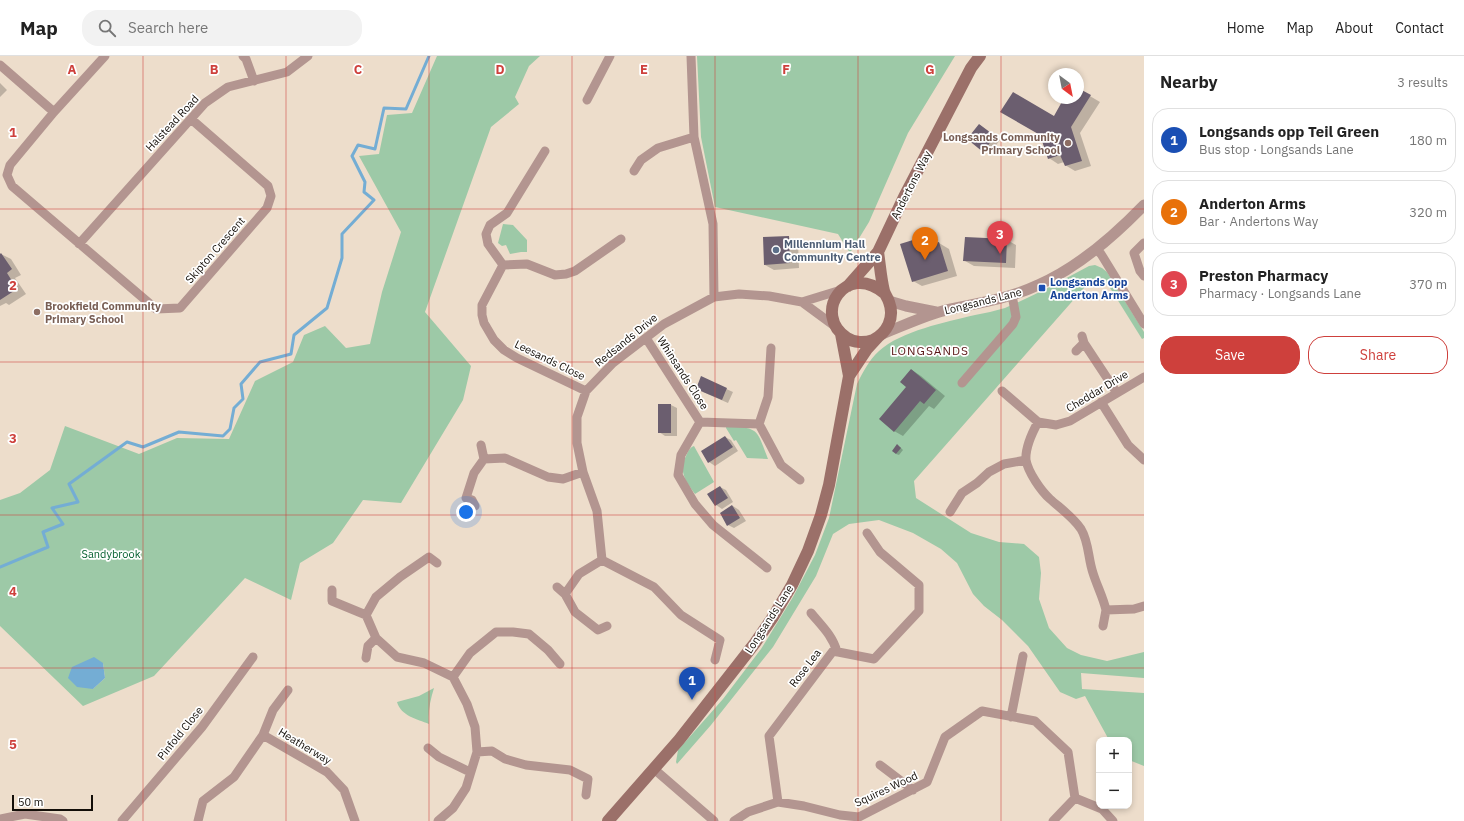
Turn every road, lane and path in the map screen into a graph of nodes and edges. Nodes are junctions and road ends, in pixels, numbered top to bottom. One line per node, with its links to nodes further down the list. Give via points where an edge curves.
1 (105, 56): 10 (street, Skipton Crescent)
2 (243, 56): 8 (street)
3 (308, 56): 8 (street, Halstead Road, via 287,72)
4 (610, 56): 9 (street)
5 (691, 56): 12 (street)
6 (980, 56): 20 (main road, Andertons Way, via 971,68)
7 (0, 65): 10 (street)
8 (254, 81): 11 (street, Halstead Road, via 228,87 205,103)
9 (587, 100)
10 (54, 112): 18 (street, Skipton Crescent, via 10,165 7,175 12,186)
11 (191, 119): 18 (street, Halstead Road); 18 (street, Skipton Crescent, via 268,186 271,196 267,208 180,308 156,308)
12 (694, 137): 14 (street, via 658,148 641,160); 25 (street, via 713,224)
13 (545, 151): 21 (street, via 507,213 490,226 486,234 488,244)
14 (634, 171)
15 (1144, 205): 19 (street, Longsands Lane)
16 (621, 239): 21 (street, via 575,271 566,274 555,274 527,264)
17 (1144, 243): 22 (street, via 1134,253)
18 (79, 244)
19 (1096, 249): 24 (street, Longsands Lane, via 1039,285); 29 (street)
20 (878, 252): 23 (main road, Andertons Way); 26 (main road)
21 (503, 265): 39 (street, Leesands Close, via 482,305 484,323 494,340 517,358)
22 (1144, 276)
23 (845, 288): 26 (main road, via 858,283 868,283 877,287); 27 (street, Redsands Drive); 30 (main road, via 835,298 832,308 832,318)
24 (1012, 295): 28 (street, Longsands Lane); 37 (street, via 1016,317 1013,324)
25 (714, 297): 27 (street, Redsands Drive, via 738,294); 32 (street, Redsands Drive, via 664,324)
26 (887, 297): 28 (street, Longsands Lane, via 906,306); 31 (main road, via 891,318 888,327)
27 (802, 302): 30 (street, Redsands Drive)
28 (936, 312): 31 (street, Longsands Lane)
29 (1143, 321)
30 (838, 331): 31 (main road, via 849,340 859,342 869,341); 35 (main road, Longsands Lane)
31 (880, 335): 35 (main road, Longsands Lane, via 867,348)
32 (646, 338): 39 (street, Redsands Drive, via 613,363); 42 (street, Whinsands Close)
33 (772, 348): 44 (street, via 768,397)
34 (1076, 351): 40 (street, via 1083,339)
35 (848, 376): 80 (main road, Longsands Lane, via 829,485 821,515 792,585 755,642)
36 (1144, 377): 40 (street, Cheddar Drive)
37 (962, 383)
38 (1002, 390): 43 (street)
39 (586, 391): 49 (street, Redsands Drive, via 577,417 577,443)
40 (1117, 393): 41 (street, Cheddar Drive)
41 (1101, 402): 43 (street, Cheddar Drive, via 1070,421 1056,425); 48 (street, via 1128,445)
42 (700, 422): 44 (street, Whinsands Close); 56 (street, Whinsands Close, via 680,456 678,475 695,504 713,525)
43 (1038, 422): 47 (street, via 1029,440)
44 (758, 424): 50 (street, via 781,465)
45 (481, 445): 46 (street)
46 (484, 459): 49 (street, via 505,458 548,477 563,479); 51 (street, via 474,473 466,498 472,500)
47 (1026, 460): 52 (street, via 1004,464 989,472 962,492); 61 (street, via 1033,478 1081,530)
48 (1144, 460)
49 (583, 472): 54 (street, Redsands Drive, via 597,511)
50 (800, 480)
51 (475, 506)
52 (950, 512)
53 (867, 532): 67 (street, Rose Lea, via 880,552 919,585 919,611 874,659)
54 (602, 560): 59 (street, via 580,574); 71 (street, via 654,587 681,615 720,640)
55 (437, 563): 63 (street, via 429,558 400,577 376,597)
56 (767, 568)
57 (557, 587): 59 (street)
58 (332, 590): 63 (street, via 332,600)
59 (565, 594): 64 (street, via 575,612 598,630)
60 (1144, 606): 61 (street)
61 (1106, 610): 65 (street)
62 (810, 613): 67 (street, via 835,643)
63 (366, 615): 66 (street)
64 (608, 626)
65 (1103, 626)
66 (376, 638): 70 (street, via 368,646); 73 (street, via 397,656 424,663)
67 (837, 652): 85 (street, Rose Lea, via 833,651 769,736)
68 (1023, 656): 75 (street)
69 (253, 658): 89 (street, Pinfold Close, via 202,727)
70 (366, 658)
71 (715, 660)
72 (560, 664): 73 (street, via 529,634 496,632 470,653)
73 (453, 677): 78 (street, via 475,727)
74 (288, 690): 76 (street, Heatherway, via 273,710)
75 (1011, 717): 82 (street, Squires Wood, via 982,711 945,738 927,782); 84 (street, Squires Wood, via 1034,721 1068,752)
76 (263, 735): 90 (street, Heatherway, via 234,777 202,801); 91 (street, Heatherway, via 327,772 344,790)
77 (428, 748): 81 (street, via 439,757)
78 (477, 752): 81 (street); 83 (street, via 492,751 505,759 526,765 570,770 588,779)
79 (880, 765): 82 (street)
80 (654, 769): 93 (main road, Longsands Lane); 94 (street)
81 (470, 772): 92 (street, via 466,788 453,808)
82 (913, 790): 87 (street, Squires Wood)
83 (586, 795)
84 (1075, 798): 96 (street); 97 (street, via 1102,809)
85 (778, 802): 87 (street, Squires Wood); 95 (street, Squires Wood, via 748,812)
86 (0, 819): 88 (street, via 25,814)
87 (858, 819)
88 (63, 821)
89 (122, 821)
90 (198, 821)
91 (355, 821)
92 (438, 821)
93 (608, 821)
94 (714, 821)
95 (734, 821)
96 (1053, 821)
97 (1113, 821)

